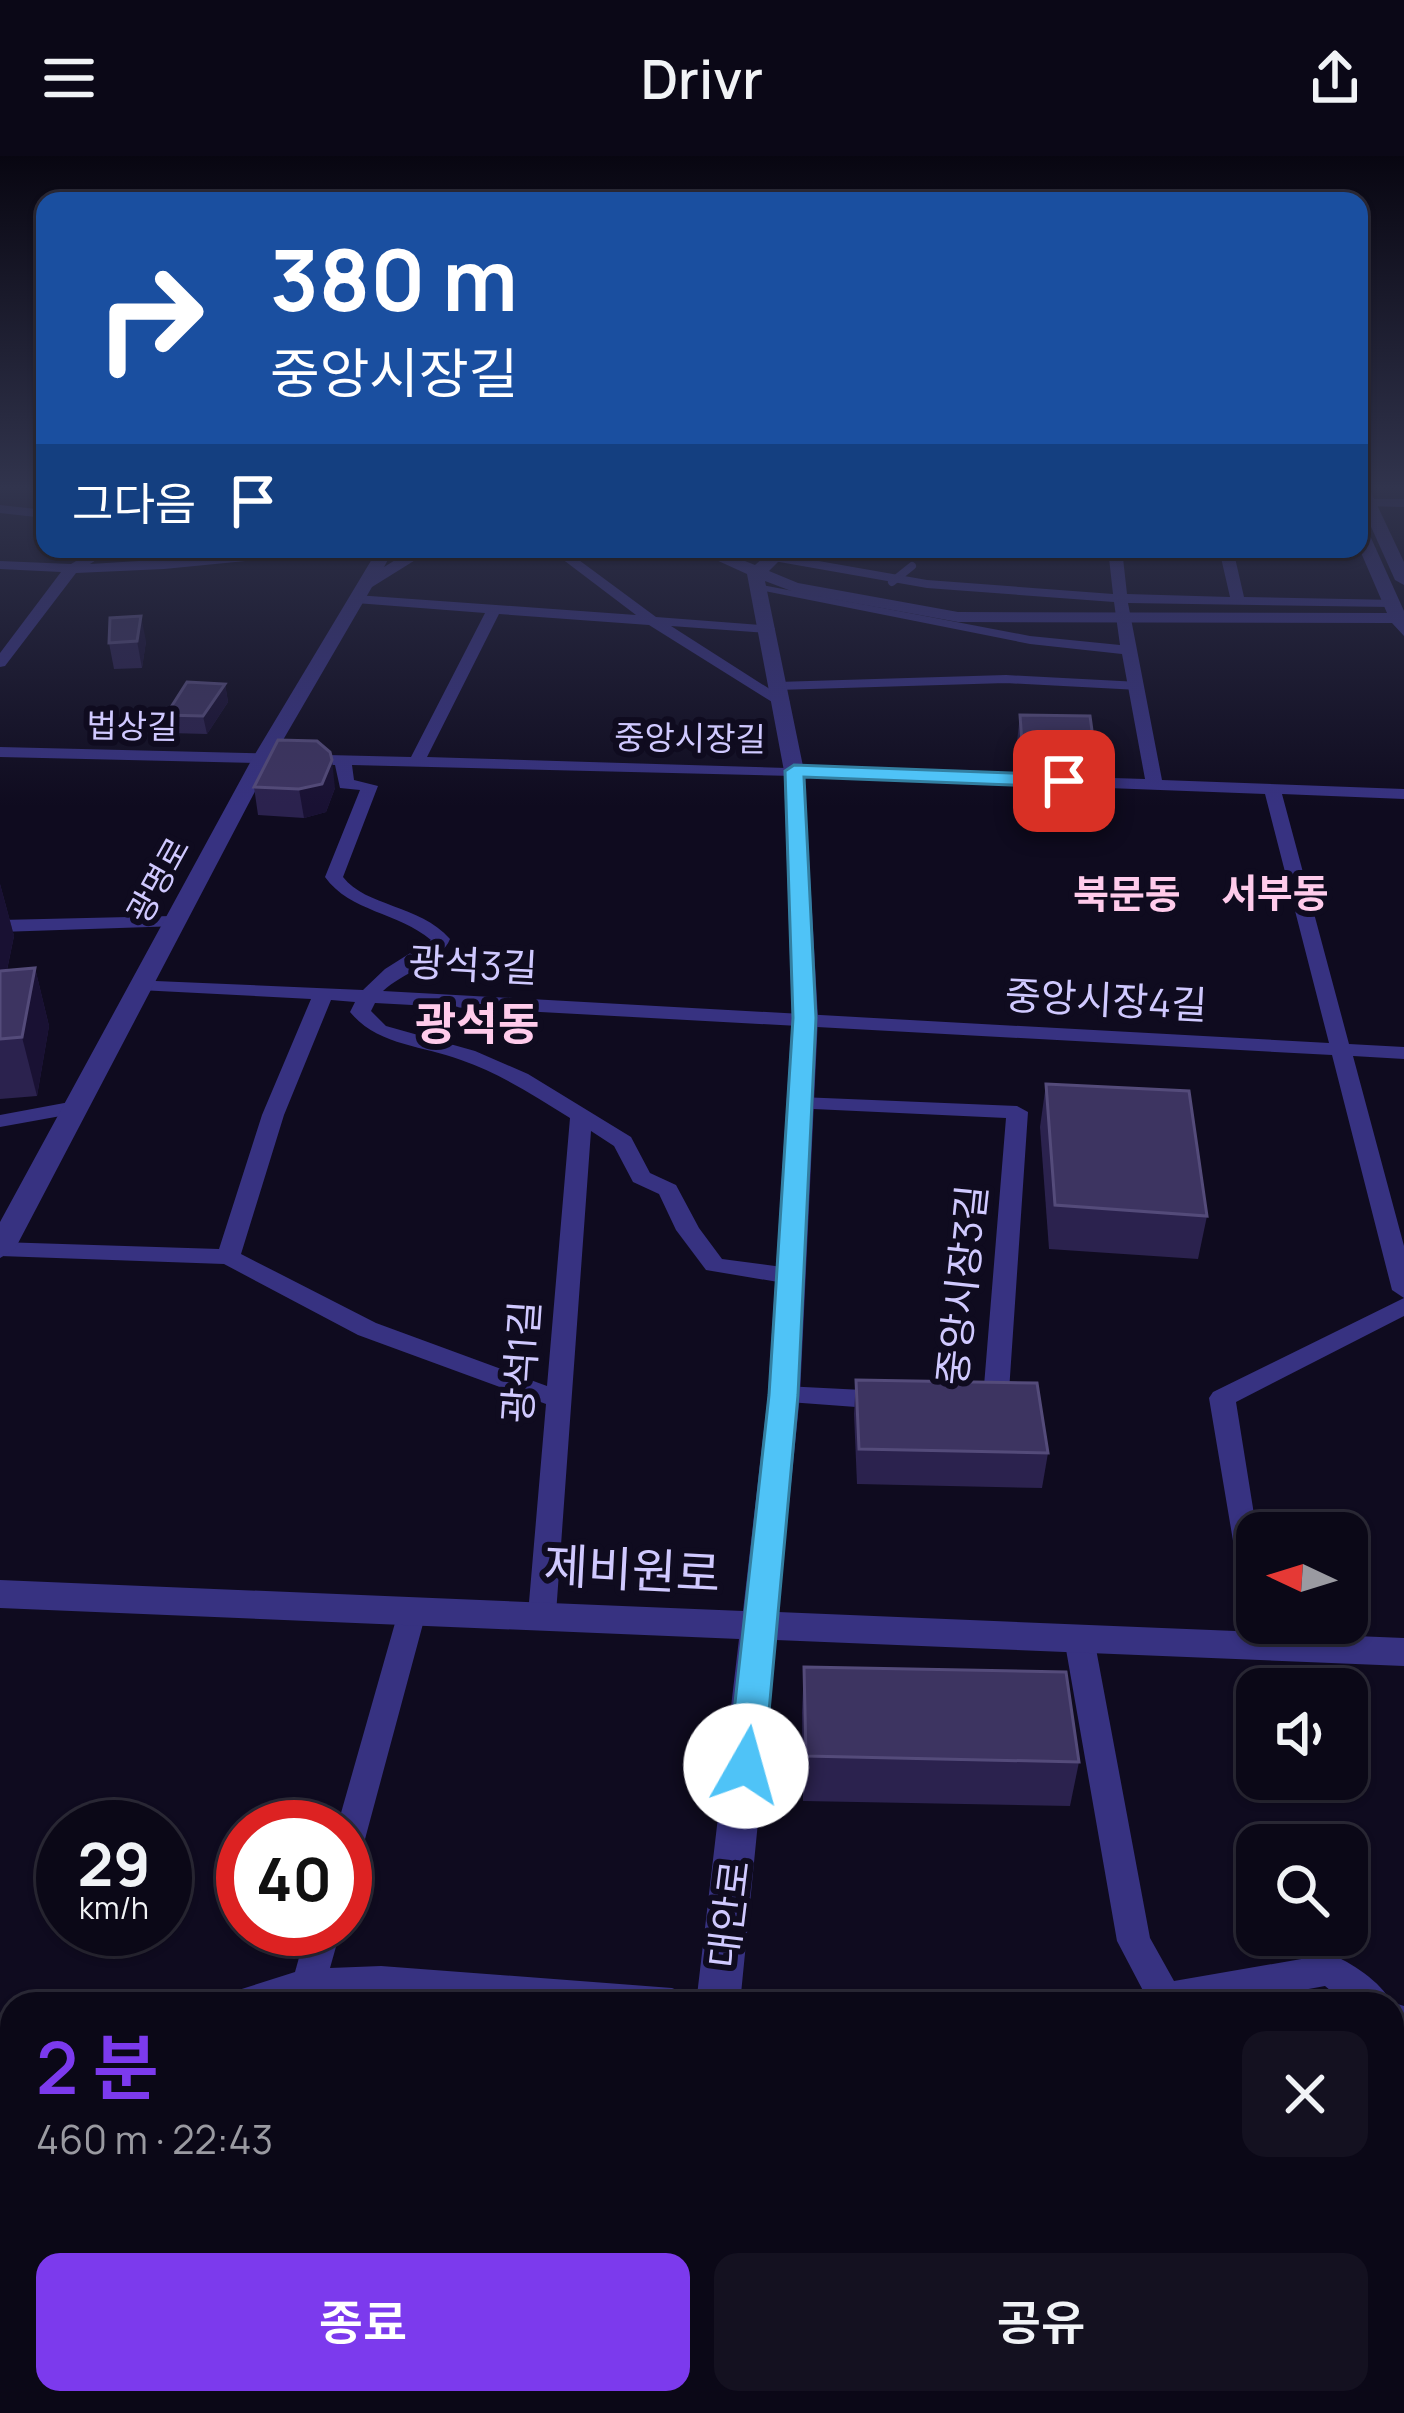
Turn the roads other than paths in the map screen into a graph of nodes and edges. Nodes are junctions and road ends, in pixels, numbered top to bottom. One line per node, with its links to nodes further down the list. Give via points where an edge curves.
1 (50, 595): 17 (street)
2 (359, 595): 24 (street, 광명로)
3 (387, 595): 13 (street)
4 (618, 595): 15 (street)
5 (760, 595): 18 (street, 대안로)
6 (823, 595): 19 (street, via 1030,640)
7 (840, 595): 12 (street, via 958,616)
8 (999, 595): 12 (street)
9 (1118, 595): 12 (street)
10 (1237, 595): 11 (street)
11 (1238, 601): 12 (street); 14 (street)
12 (1119, 607): 14 (street); 19 (street)
13 (494, 609): 15 (street); 26 (street)
14 (1399, 618)
15 (653, 621): 18 (street); 22 (street)
16 (0, 627): 17 (street)
17 (26, 627): 20 (street)
18 (768, 629): 22 (street, 대안로)
19 (1131, 650): 21 (street)
20 (0, 662)
21 (1139, 686): 22 (lane, via 1006,679); 28 (street)
22 (780, 694): 27 (street, 대안로)
23 (0, 752): 24 (street, 법상길)
24 (262, 759): 25 (street, 중앙시장길); 31 (street, 광명로)
25 (343, 761): 26 (street, 중앙시장길); 35 (street, via 346,784 370,786 334,877 346,893 419,920 441,939)
26 (417, 763): 27 (street, 중앙시장길)
27 (794, 771): 28 (street, 중앙시장길); 36 (street, 대안로)
28 (1154, 784): 29 (street, 중앙시장길)
29 (1272, 789): 30 (street, 중앙시장길); 37 (street)
30 (1404, 794)
31 (172, 922): 32 (street); 33 (street, 광명로)
32 (0, 926)
33 (139, 984): 34 (street, 광석3길); 40 (street, 광명로)
34 (324, 993): 35 (street, 광석3길); 44 (street, via 273,1115)
35 (366, 995): 36 (street, 광석3길); 41 (street, via 360,1012 379,1030 486,1063)
36 (805, 1018): 37 (street, 중앙시장4길); 39 (street, 대안로)
37 (1340, 1049): 38 (street, 중앙시장4길); 46 (street)
38 (1404, 1053)
39 (800, 1103): 45 (street, 대안로); 51 (street, 중앙시장3길, via 1017,1112 995,1406)
40 (75, 1107): 42 (street); 43 (street, 광명로)
41 (581, 1116): 45 (street, via 623,1142 641,1177 668,1190 714,1265); 49 (street, 광석1길)
42 (0, 1121)
43 (0, 1249): 44 (street)
44 (228, 1257): 49 (street, via 367,1329)
45 (790, 1276): 48 (street, 대안로)
46 (1404, 1289)
47 (1404, 1306): 52 (street, via 1222,1398)
48 (784, 1395): 50 (street, 중앙시장3길); 56 (street, 대안로)
49 (557, 1399): 55 (street, 광석1길)
50 (901, 1401)
51 (971, 1404)
52 (1240, 1512)
53 (0, 1594): 54 (street, 제비원로)
54 (412, 1609): 55 (street, 제비원로); 61 (street)
55 (542, 1614): 56 (street, 제비원로)
56 (763, 1624): 58 (street, 제비원로); 66 (street, 대안로)
57 (1236, 1630): 58 (street, 제비원로)
58 (1079, 1638): 67 (street, via 1135,1941)
59 (1354, 1644): 60 (street, 제비원로)
60 (1404, 1652)
61 (360, 1800)
62 (317, 1956): 63 (street)
63 (309, 1984): 64 (street); 65 (street)
64 (282, 1992)
65 (371, 1992)
66 (719, 1992)
67 (1163, 1992)
68 (1215, 1992): 69 (street, via 1330,1970)
69 (1358, 1992)

